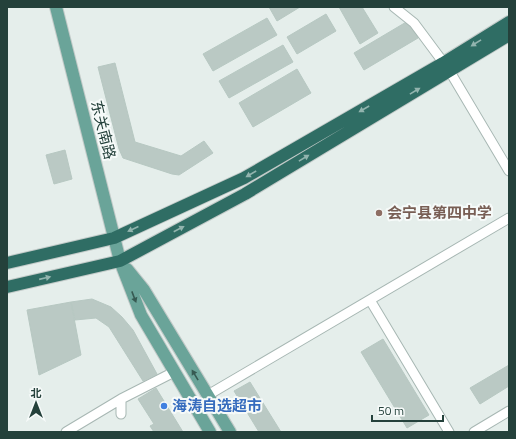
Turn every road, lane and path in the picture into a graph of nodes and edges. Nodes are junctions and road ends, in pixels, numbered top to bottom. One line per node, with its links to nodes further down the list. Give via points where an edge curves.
1 (56, 7): 8 (main road, 东关南路)
2 (394, 7): 5 (street, via 414,23)
3 (509, 22): 5 (highway, one-way to 5)
4 (509, 35): 5 (highway)
5 (446, 66): 6 (street); 8 (highway, one-way to 8, via 244,178); 9 (highway, one-way to 5, via 245,194)
6 (509, 171)
7 (509, 218): 12 (street)
8 (114, 238): 9 (main road, 东关南路); 10 (highway)
9 (120, 261): 11 (highway, one-way to 9); 13 (main road, 东关南路, one-way to 13, via 141,315); 14 (main road, 东关南路, one-way to 9, via 144,290)
10 (7, 263)
11 (7, 287)
12 (370, 300): 14 (street); 21 (street)
13 (174, 372): 15 (street); 19 (main road, 东关南路)
14 (208, 395): 20 (main road, 东关南路)
15 (121, 398): 17 (street); 18 (street)
16 (509, 411): 22 (street)
17 (121, 414)
18 (66, 432)
19 (210, 432)
20 (230, 432)
21 (449, 432)
22 (474, 432)

